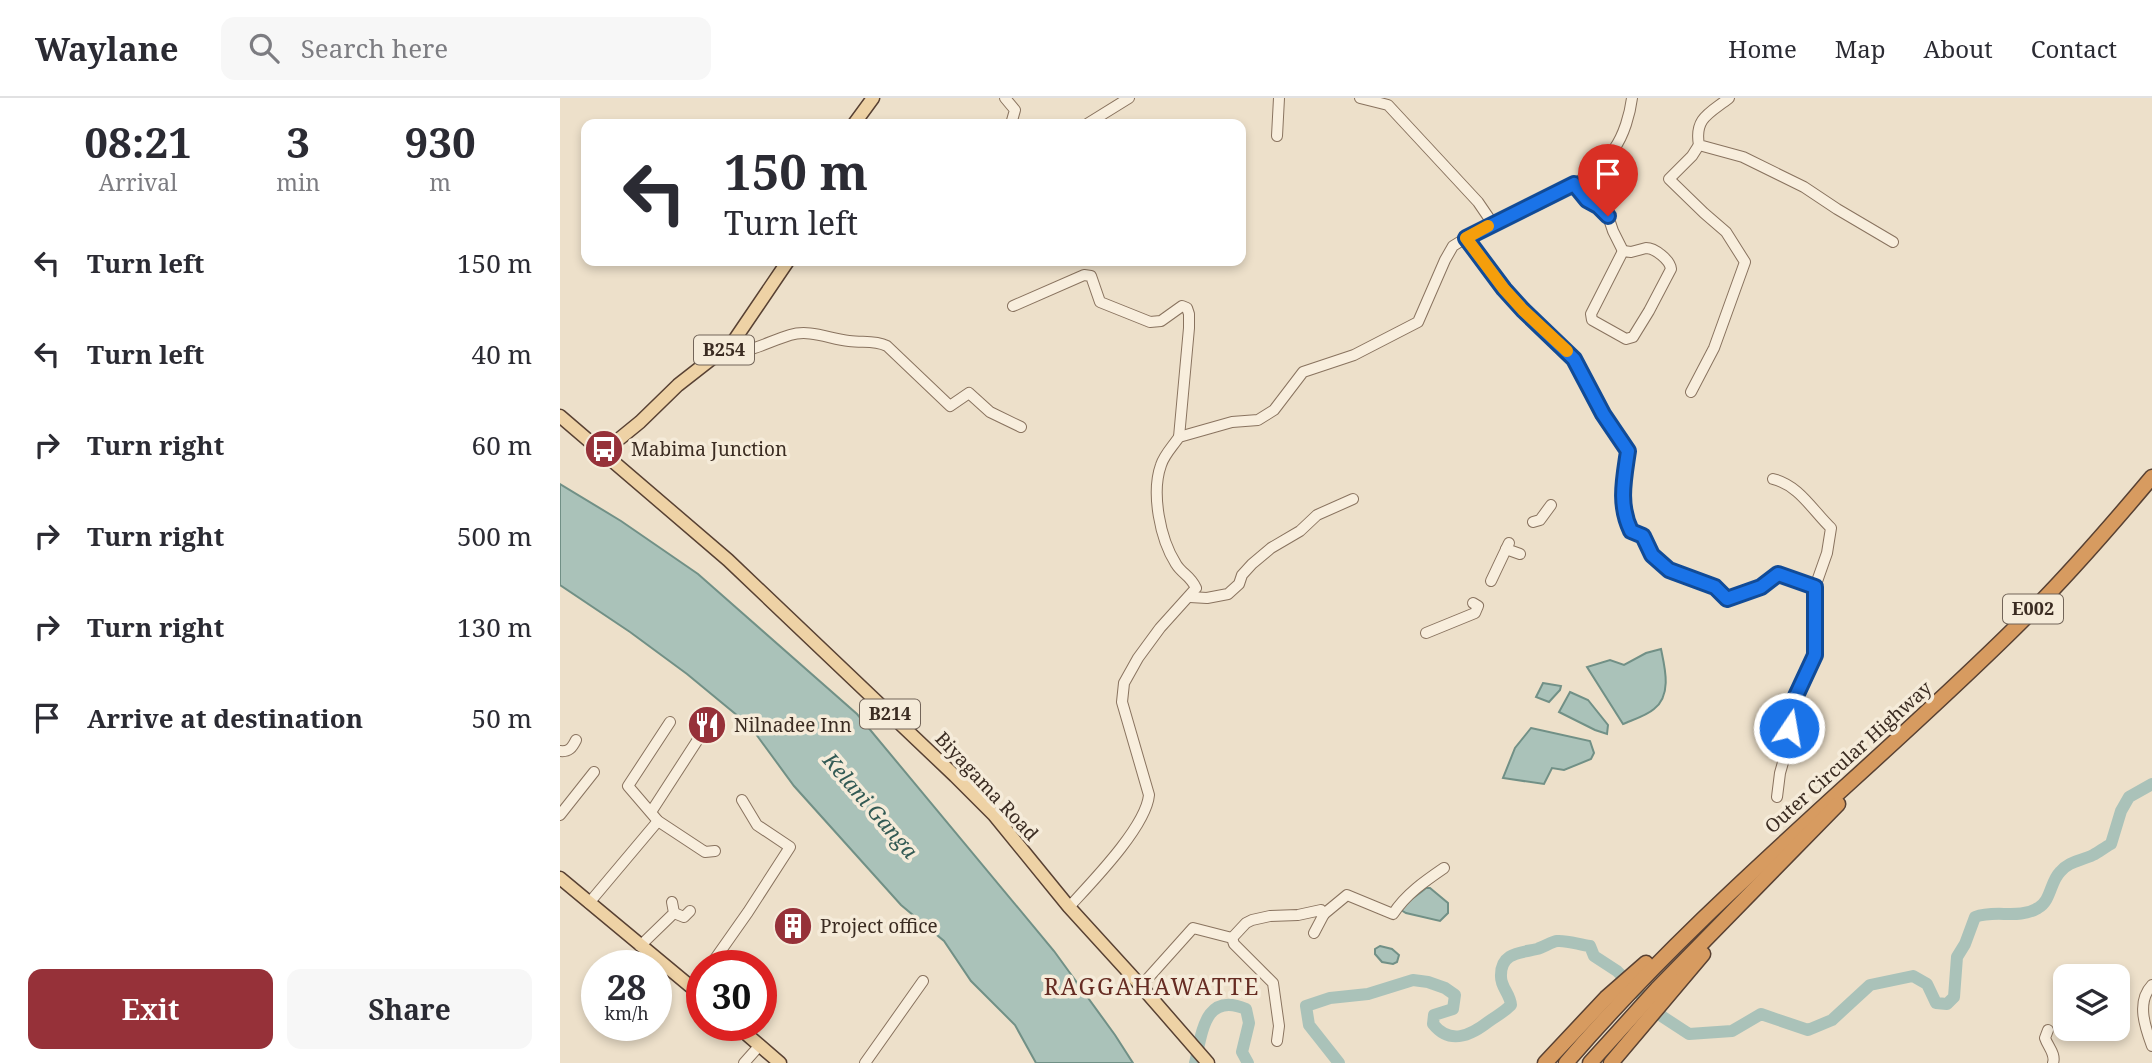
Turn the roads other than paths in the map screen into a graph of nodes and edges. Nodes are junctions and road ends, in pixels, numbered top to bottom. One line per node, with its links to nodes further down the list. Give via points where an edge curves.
1 (873, 98): 9 (main road)
2 (1005, 98): 10 (street, via 1015,110)
3 (1129, 98): 11 (street)
4 (1279, 98): 12 (street)
5 (1360, 98): 8 (street)
6 (1632, 98): 14 (street, via 1615,147)
7 (1729, 98): 13 (street, via 1702,120 1696,131)
8 (1390, 102): 15 (street)
9 (858, 119)
10 (1012, 119)
11 (1095, 119)
12 (1277, 136)
13 (1699, 145): 17 (street, via 1743,157 1804,187); 22 (street, via 1669,179 1726,232 1745,262 1714,348)
14 (1574, 184): 15 (street); 18 (street, via 1608,216)
15 (1493, 224): 16 (street)
16 (1466, 238): 25 (street, via 1453,246 1418,322 1354,355 1303,372 1274,410 1258,420 1232,422); 35 (street, via 1504,289 1574,359 1628,451 1621,494 1625,520 1631,531 1643,536 1652,555 1669,570 1715,587 1727,599 1761,587 1778,574)
17 (1893, 242)
18 (1623, 251): 18 (street, via 1591,317 1630,339 1671,265 1653,248)
19 (785, 266): 21 (main road, B254)
20 (1013, 306): 25 (street, via 1084,275 1091,276 1100,302 1150,322 1161,321 1181,306 1187,308)
21 (722, 352): 24 (street, via 748,351 793,334 878,342 950,406 969,393 990,412); 26 (main road, B254)
22 (1691, 392)
23 (560, 416): 26 (main road, Biyagama Road / B214)
24 (1021, 427)
25 (1179, 437): 36 (street, via 1161,464 1156,505 1165,541 1196,588)
26 (602, 453): 56 (main road, Biyagama Road / B214, via 728,560 955,775)
27 (2152, 477): 40 (highway, Outer Circular Highway / E002, via 2021,622)
28 (1773, 480): 35 (street, via 1793,488 1831,528)
29 (2152, 490): 40 (highway, Outer Circular Highway / E002, via 2035,620 1950,703)
30 (1353, 499): 36 (street, via 1317,515 1271,548 1228,594)
31 (1550, 505): 32 (street)
32 (1534, 522)
33 (1520, 554): 34 (street, via 1508,546)
34 (1491, 581)
35 (1815, 587): 45 (street, via 1815,655 1789,711 1788,745)
36 (1190, 597): 56 (street, via 1160,628 1124,683 1122,702 1149,803 1111,861)
37 (1473, 603): 38 (street, via 1478,606 1475,613)
38 (1426, 633)
39 (670, 722): 47 (street, via 628,786)
40 (1908, 735): 53 (highway, Outer Circular Highway / E002)
41 (576, 740): 43 (street, via 571,749)
42 (697, 741): 47 (street)
43 (560, 751)
44 (594, 772): 48 (street)
45 (1777, 797)
46 (742, 800): 63 (street, via 757,825 790,846)
47 (652, 812): 49 (street)
48 (560, 815)
49 (658, 821): 50 (street, via 705,852); 55 (street)
50 (715, 851)
51 (1444, 868): 59 (street, via 1392,914 1347,895)
52 (560, 878): 55 (main road)
53 (1751, 883): 77 (highway, via 1606,999); 78 (highway, Outer Circular Highway / E002, via 1652,969); 79 (highway, Outer Circular Highway / E002); 80 (highway)
54 (673, 902): 58 (street)
55 (589, 903): 62 (main road)
56 (1069, 907): 67 (main road, Biyagama Road / B214)
57 (690, 911): 58 (street, via 684,917)
58 (674, 913): 62 (street)
59 (1324, 914): 60 (street); 61 (street, via 1319,910 1252,920)
60 (1314, 933)
61 (1232, 938): 67 (street, via 1194,928); 70 (street, via 1273,983)
62 (640, 946): 65 (main road)
63 (721, 950)
64 (923, 981): 75 (street)
65 (686, 983)
66 (2152, 985): 72 (street, via 2143,1016)
67 (1142, 986): 76 (main road, Biyagama Road / B214)
68 (2048, 1030): 81 (street, via 2045,1038)
69 (756, 1041): 71 (main road)
70 (1277, 1041)
71 (761, 1045): 73 (street); 74 (main road)
72 (2152, 1046)
73 (744, 1063)
74 (780, 1063)
75 (865, 1063)
76 (1208, 1063)
77 (1545, 1063)
78 (1566, 1063)
79 (1590, 1063)
80 (1612, 1063)
81 (2053, 1063)

